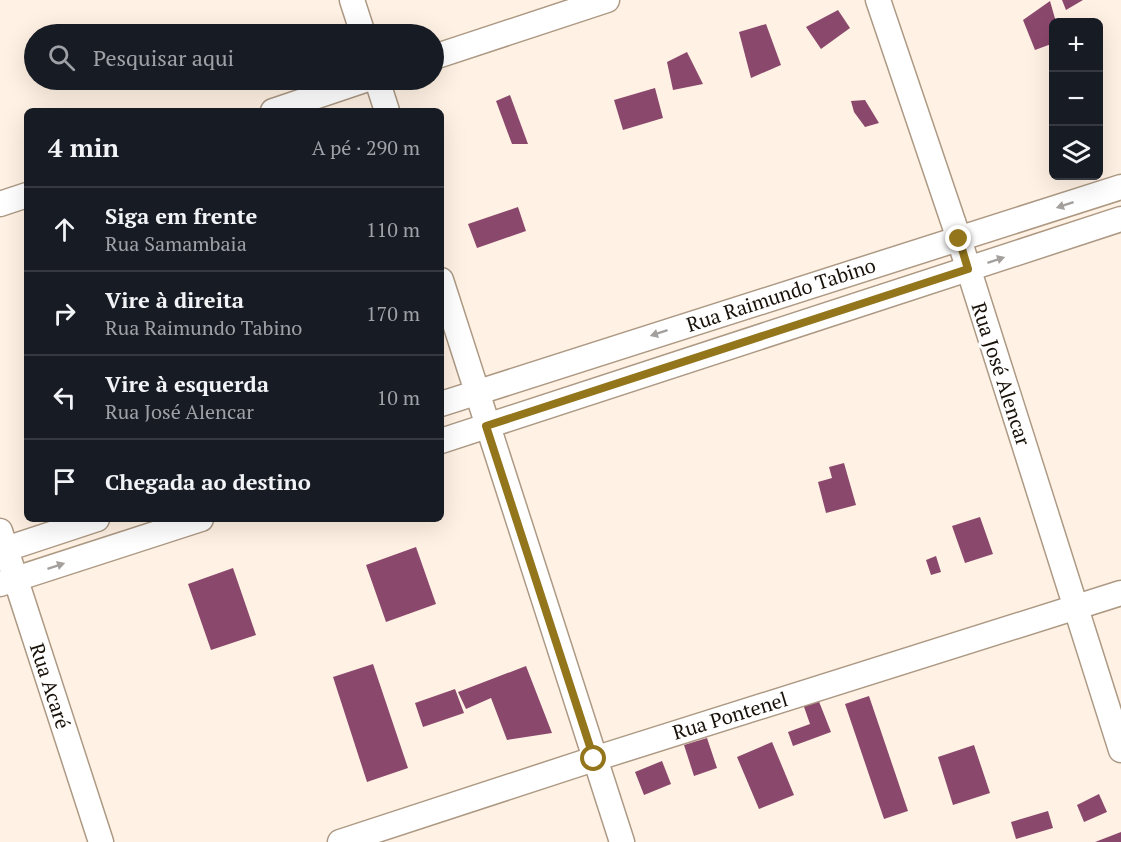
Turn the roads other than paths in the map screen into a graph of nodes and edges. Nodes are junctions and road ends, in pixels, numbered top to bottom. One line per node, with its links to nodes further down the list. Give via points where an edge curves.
1 (352, 0): 4 (street)
2 (607, 0): 5 (street)
3 (878, 0): 14 (street, Rua José Alencar)
4 (360, 24)
5 (444, 54)
6 (335, 90): 8 (street)
7 (380, 90): 9 (street)
8 (282, 108)
9 (386, 108)
10 (1121, 187): 14 (street, Rua Raimundo Tabino, one-way to 14)
11 (24, 196): 12 (street)
12 (0, 204)
13 (1121, 219): 15 (street, Rua Raimundo Tabino, one-way to 13)
14 (959, 239): 15 (street, Rua José Alencar); 17 (street, Rua Raimundo Tabino, one-way to 17)
15 (968, 269): 19 (street, Rua Raimundo Tabino); 28 (street, Rua José Alencar)
16 (444, 289): 18 (street)
17 (556, 366): 18 (street, Rua Raimundo Tabino); 19 (street)
18 (477, 392): 20 (street, Rua Raimundo Tabino); 21 (street)
19 (569, 398): 21 (street, Rua Raimundo Tabino)
20 (444, 403)
21 (486, 426): 22 (street, Rua Raimundo Tabino); 30 (street)
22 (444, 440)
23 (86, 522): 25 (street)
24 (192, 522): 26 (street, one-way to 24)
25 (2, 544): 26 (street, Rua Acaré)
26 (8, 582): 31 (street, Rua Acaré)
27 (1121, 593): 28 (street, Rua Pontenel)
28 (1077, 609): 29 (street, Rua José Alencar); 30 (street, Rua Pontenel)
29 (1121, 750)
30 (594, 759): 32 (street, Rua Pontenel); 33 (street)
31 (101, 842)
32 (340, 842)
33 (622, 842)

